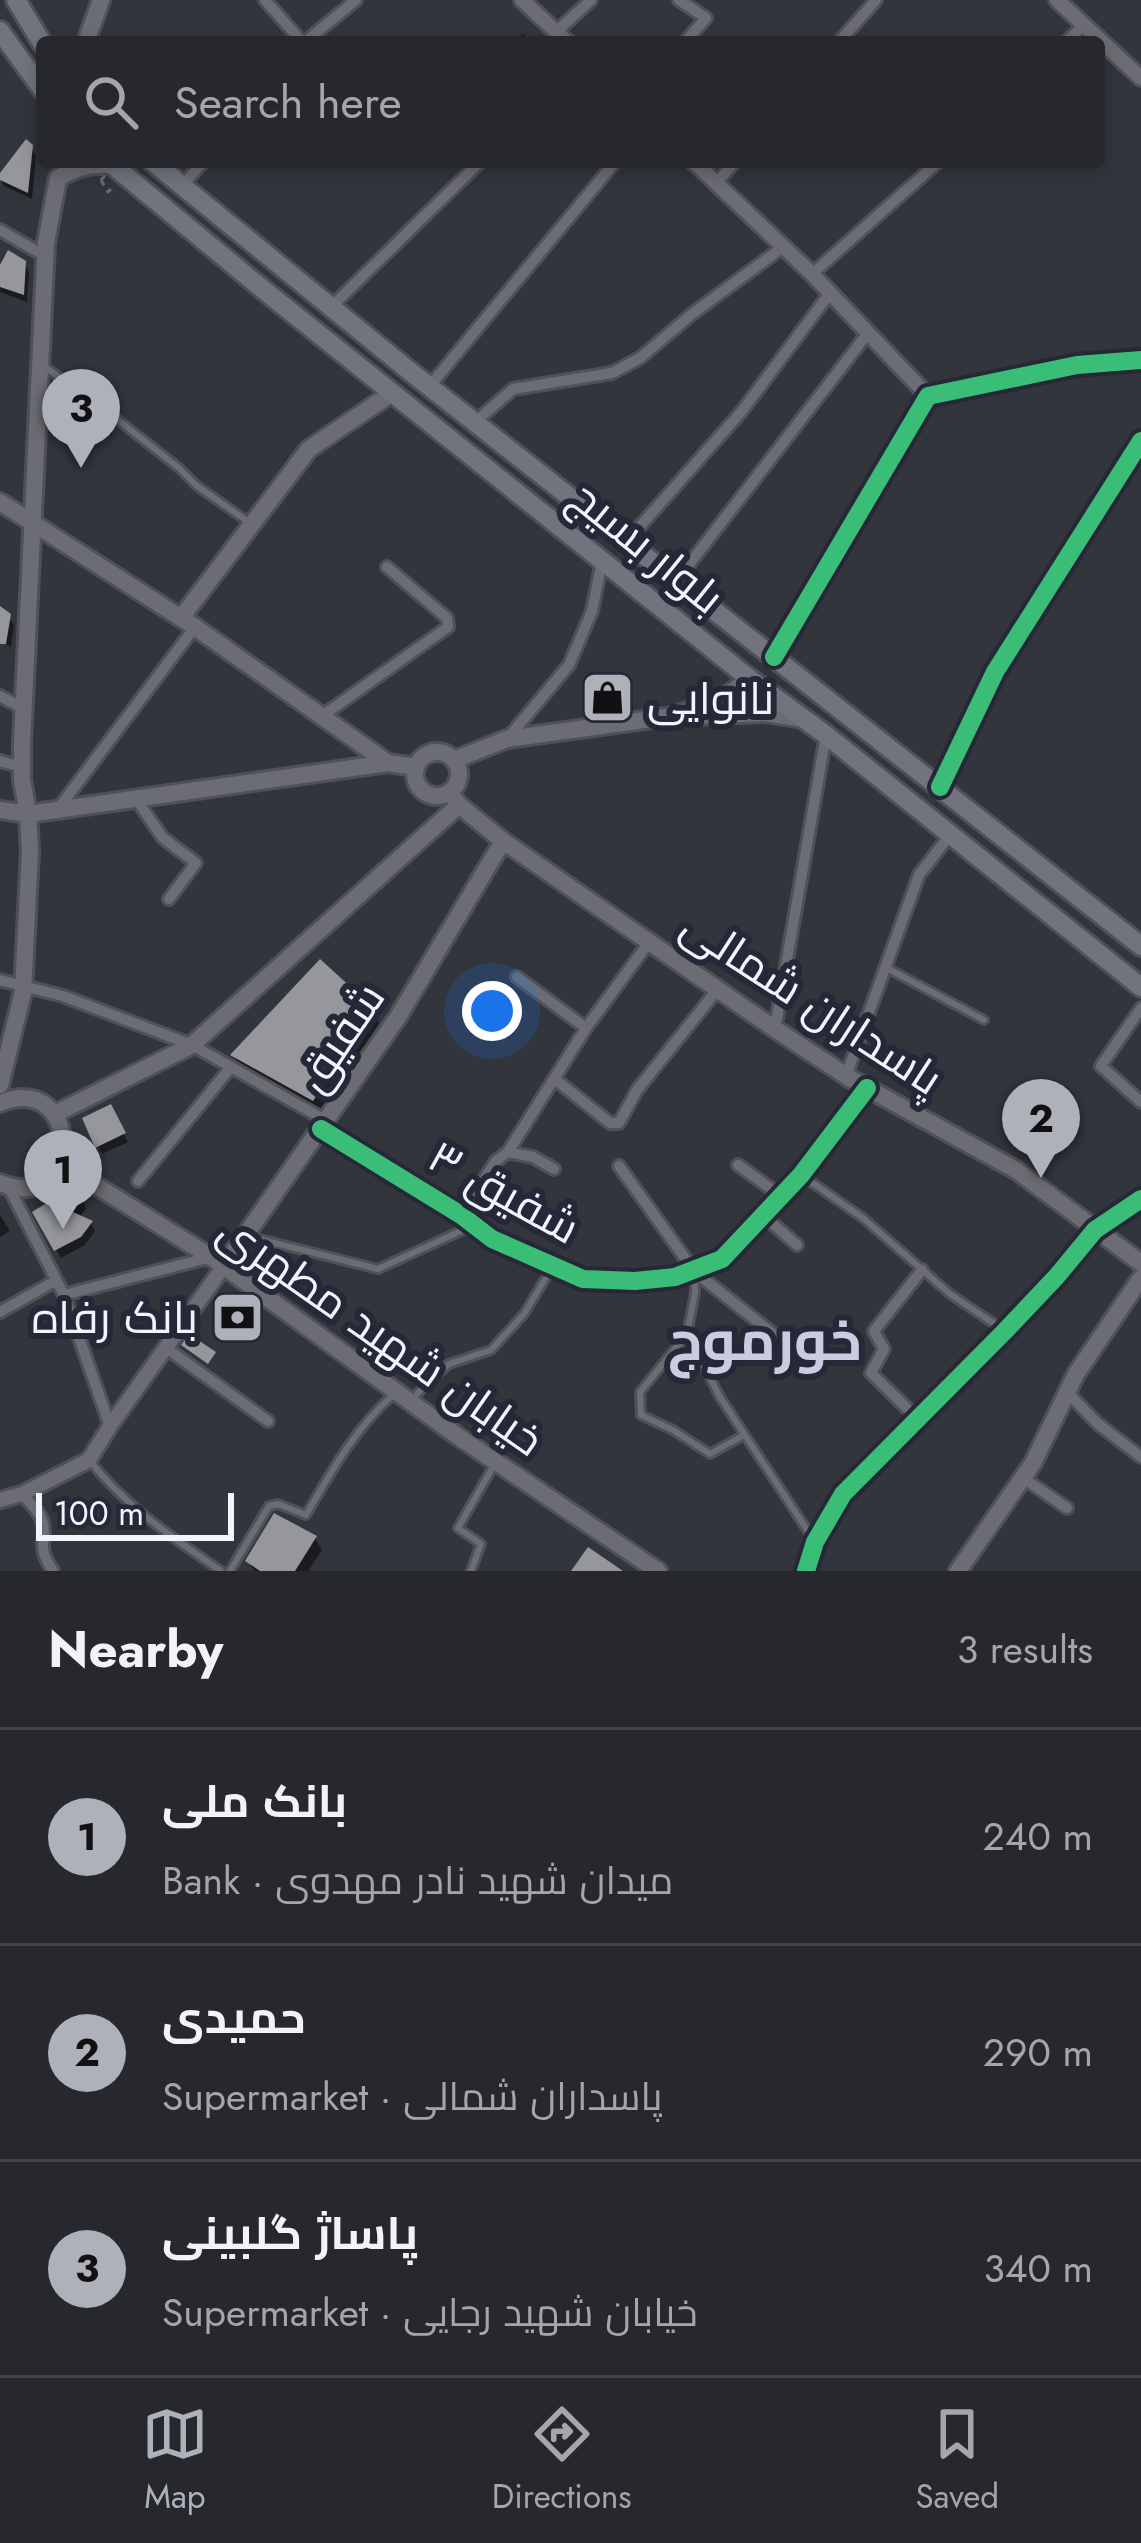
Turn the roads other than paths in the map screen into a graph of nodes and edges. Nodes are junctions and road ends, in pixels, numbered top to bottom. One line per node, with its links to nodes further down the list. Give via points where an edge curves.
1 (16, 0): 12 (main road)
2 (265, 0): 14 (street)
3 (356, 0): 15 (street)
4 (523, 0): 16 (street)
5 (591, 0): 17 (street)
6 (679, 0): 18 (street, via 706,18)
7 (876, 0): 19 (street)
8 (1057, 0): 10 (street)
9 (97, 5): 13 (main road)
10 (1083, 26): 20 (street); 21 (street)
11 (0, 33): 24 (main road)
12 (38, 36)
13 (88, 36)
14 (298, 36)
15 (311, 36)
16 (561, 36)
17 (563, 36)
18 (690, 36)
19 (844, 36)
20 (1072, 36)
21 (1094, 36)
22 (1105, 46): 23 (street)
23 (1141, 78)
24 (36, 81)
25 (77, 168): 38 (main road, via 58,178)
26 (111, 168): 46 (main road, بلوار بسیج)
27 (160, 168): 35 (main road, بلوار بسیج)
28 (198, 168): 35 (street)
29 (474, 168): 41 (street)
30 (610, 168): 45 (street)
31 (700, 168): 34 (street)
32 (730, 168): 34 (street)
33 (931, 168): 39 (street)
34 (716, 184): 37 (street)
35 (182, 186): 41 (main road, بلوار بسیج)
36 (0, 230): 38 (street)
37 (783, 247): 39 (street); 48 (street, via 640,358 612,373 513,389)
38 (45, 256): 44 (main road)
39 (812, 274): 40 (street)
40 (830, 293): 42 (street); 55 (street, via 742,412)
41 (331, 307): 45 (main road, بلوار بسیج)
42 (868, 333): 47 (street); 58 (street)
43 (1141, 360): 47 (street, via 1077,364)
44 (38, 362): 52 (main road); 53 (lane)
45 (429, 387): 48 (main road, بلوار بسیج)
46 (392, 393): 53 (main road, via 309,449); 54 (main road, بلوار بسیج)
47 (928, 396): 60 (street)
48 (475, 422): 51 (main road, بلوار بسیج)
49 (1141, 441): 74 (street, via 995,672)
50 (0, 502): 52 (main road)
51 (578, 503): 54 (main road); 55 (main road, بلوار بسیج)
52 (32, 524): 59 (main road); 63 (main road)
53 (252, 525): 59 (main road)
54 (559, 526): 56 (main road, بلوار بسیج)
55 (627, 542): 58 (main road, بلوار بسیج)
56 (602, 561): 61 (main road, بلوار بسیج); 68 (street, via 569,665)
57 (387, 567): 64 (street, via 448,627)
58 (677, 580): 60 (main road, بلوار بسیج)
59 (188, 623): 64 (main road); 77 (street)
60 (774, 657): 61 (main road); 74 (main road, بلوار بسیج)
61 (749, 679): 65 (main road, via 720,700); 66 (main road, بلوار بسیج)
62 (0, 696): 63 (street)
63 (24, 709): 72 (main road)
64 (322, 716): 71 (main road)
65 (666, 718): 66 (main road); 68 (main road)
66 (805, 719): 67 (main road, بلوار بسیج)
67 (826, 735): 80 (main road, بلوار بسیج); 94 (street)
68 (507, 739): 69 (main road)
69 (454, 760): 73 (main road, via 438,752); 76 (main road)
70 (0, 761): 72 (street)
71 (388, 763): 73 (main road); 75 (main road)
72 (22, 767): 79 (main road)
73 (416, 767): 76 (main road, via 423,792)
74 (940, 787): 84 (main road, بلوار بسیج)
75 (135, 798): 77 (main road); 82 (street, via 164,838 196,862)
76 (455, 799): 81 (main road, پاسداران شمالی); 95 (main road)
77 (58, 809): 79 (main road)
78 (1, 810): 79 (main road)
79 (28, 814): 88 (main road)
80 (950, 835): 85 (street, via 919,875); 89 (main road, بلوار بسیج)
81 (503, 841): 83 (main road, پاسداران شمالی); 104 (main road, شفیق)
82 (169, 899)
83 (650, 941): 90 (main road, پاسداران شمالی); 93 (street)
84 (1141, 946)
85 (885, 967): 92 (lane); 98 (street)
86 (517, 977): 93 (street)
87 (0, 980): 88 (street, شفیق ۳)
88 (23, 984): 95 (street, شفیق ۳); 97 (main road)
89 (1141, 987)
90 (718, 989): 94 (main road, پاسداران شمالی); 99 (street, via 619,1123)
91 (1141, 1008): 101 (street, via 1101,1066)
92 (984, 1020)
93 (586, 1028): 99 (street)
94 (775, 1029): 98 (main road, پاسداران شمالی)
95 (192, 1045): 96 (street, شفیق ۳); 103 (main road)
96 (231, 1066): 104 (street, شفیق ۳); 111 (street)
97 (1, 1075)
98 (846, 1076): 100 (main road, پاسداران شمالی)
99 (556, 1080): 105 (street)
100 (867, 1088): 110 (street, شفیق ۳); 118 (main road, پاسداران شمالی)
101 (1141, 1102)
102 (0, 1103): 103 (main road, via 21,1098)
103 (55, 1114): 106 (main road, via 63,1132)
104 (324, 1125): 115 (street, شفیق ۳); 119 (main road, شفیق)
105 (508, 1152): 109 (street); 115 (street)
106 (60, 1163): 112 (main road, via 38,1184); 121 (main road, خیابان شهید مطهری)
107 (620, 1166): 125 (street)
108 (738, 1166): 113 (street)
109 (554, 1169)
110 (801, 1175): 113 (street, شفیق ۳); 124 (lane)
111 (138, 1180)
112 (4, 1185): 127 (street)
113 (782, 1196): 116 (street, شفیق ۳)
114 (1141, 1199): 118 (street)
115 (460, 1215): 117 (street, شفیق ۳)
116 (764, 1216): 120 (street); 125 (street, شفیق ۳, via 722,1258)
117 (474, 1225): 119 (lane, via 378,1269); 123 (street, شفیق ۳)
118 (1102, 1225): 122 (main road, پاسداران شمالی); 130 (street)
119 (244, 1235): 121 (main road, شفیق)
120 (797, 1245)
121 (218, 1262): 128 (street); 133 (street); 135 (main road, خیابان شهید مطهری)
122 (1141, 1263)
123 (553, 1266): 125 (street, شفیق ۳, via 583,1280); 135 (lane, via 491,1350 449,1364)
124 (922, 1270): 130 (lane); 136 (street, via 874,1330 884,1349 872,1373)
125 (694, 1272): 131 (lane); 132 (street)
126 (1141, 1279): 134 (main road)
127 (56, 1282): 128 (street); 129 (street)
128 (64, 1295): 138 (street)
129 (0, 1312)
130 (1005, 1331): 136 (street)
131 (687, 1334): 139 (lane); 139 (lane, via 640,1392 641,1415 710,1454)
132 (786, 1344)
133 (166, 1348): 137 (street); 138 (street)
134 (1069, 1394): 140 (street); 143 (main road)
135 (404, 1397): 142 (main road, خیابان شهید مطهری); 150 (lane, via 375,1411 306,1515 269,1506)
136 (918, 1419): 147 (street, via 842,1494)
137 (268, 1421)
138 (110, 1426): 141 (street)
139 (744, 1436): 147 (lane)
140 (1141, 1457)
141 (89, 1460): 144 (street); 149 (lane, via 163,1532)
142 (496, 1462): 151 (lane, via 458,1528 481,1544); 152 (main road, خیابان شهید مطهری)
143 (1023, 1478): 146 (street); 154 (main road)
144 (22, 1494): 145 (street); 148 (street, via 44,1524 42,1555)
145 (0, 1500)
146 (1067, 1508)
147 (815, 1542): 153 (street)
148 (53, 1571)
149 (221, 1571)
150 (230, 1571)
151 (471, 1571)
152 (658, 1571)
153 (806, 1571)
154 (958, 1571)

